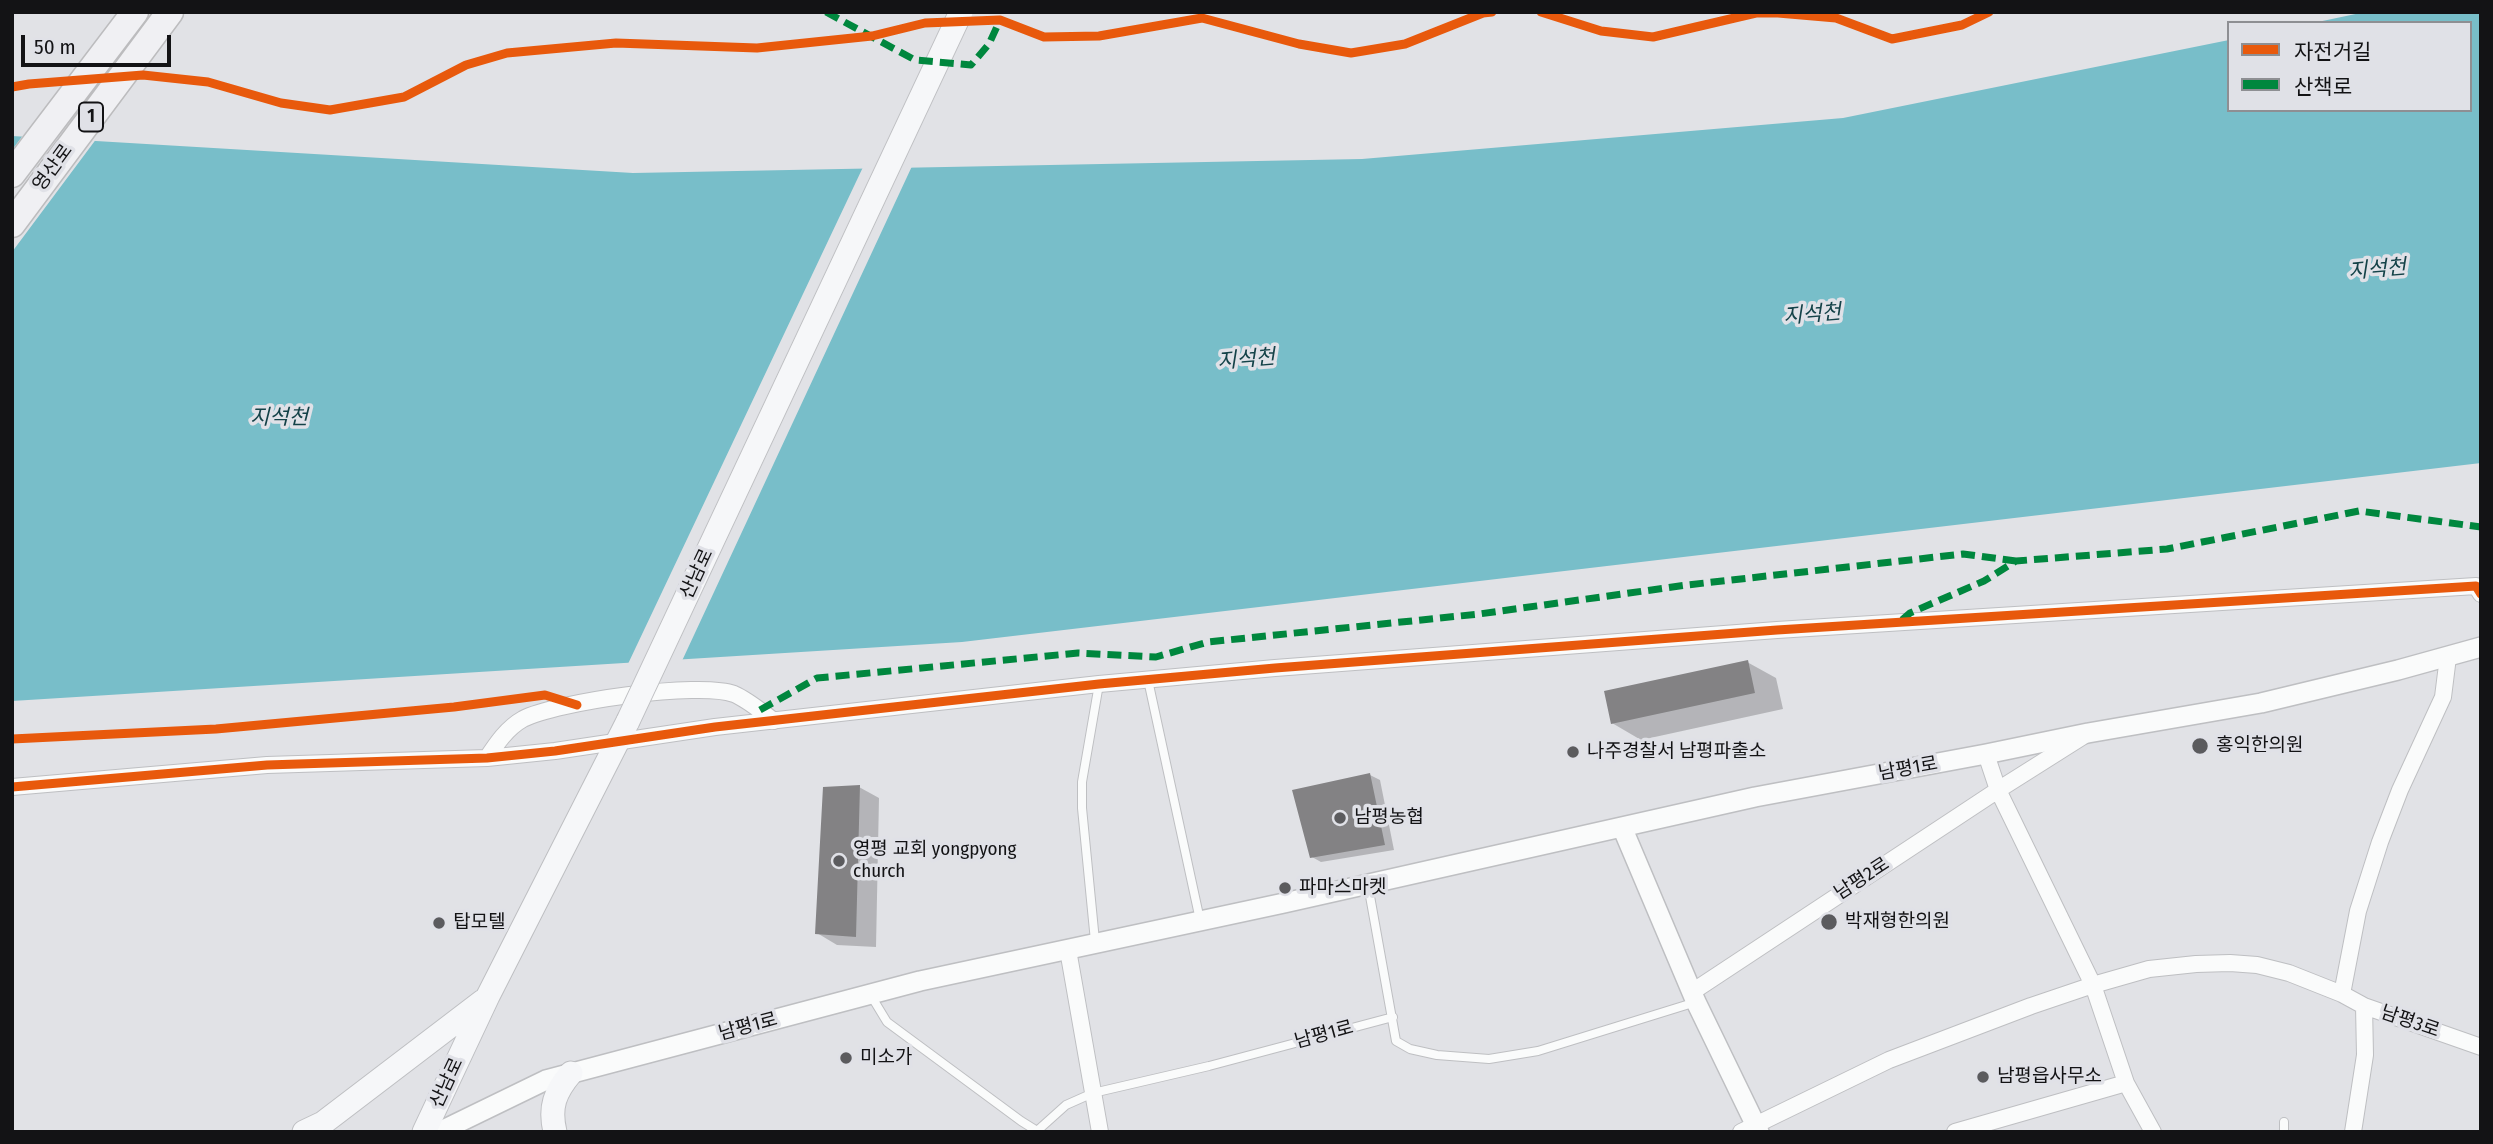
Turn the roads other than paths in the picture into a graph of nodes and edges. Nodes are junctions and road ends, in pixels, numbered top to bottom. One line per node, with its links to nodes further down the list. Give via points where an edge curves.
1 (135, 12): 4 (highway, 영산로 / 1)
2 (170, 12): 5 (highway, 영산로 / 1)
3 (961, 12): 12 (main road, 산남로, bridge)
4 (12, 174)
5 (12, 223)
6 (2481, 594): 9 (street, via 2476,586 1933,620)
7 (2481, 647): 8 (street, 남평1로)
8 (2448, 657): 13 (street, 남평1로, via 2261,703); 24 (street, via 2443,697 2376,853 2358,911)
9 (1148, 680): 10 (street); 20 (lane)
10 (1099, 684): 11 (street); 21 (lane, via 1082,782)
11 (774, 721): 12 (street); 15 (street, via 733,694 717,691 603,699 523,719 501,737)
12 (623, 731): 15 (street); 26 (main road, 산남로)
13 (2088, 733): 14 (street, 남평1로); 17 (street, 남평2로)
14 (1986, 754): 17 (street); 18 (street, 남평1로)
15 (487, 758): 16 (street, via 267,765)
16 (12, 787)
17 (1998, 790): 23 (street); 27 (street, 남평2로)
18 (1622, 827): 19 (street, 남평1로); 27 (street)
19 (1368, 884): 20 (street, 남평1로); 29 (lane)
20 (1200, 921): 21 (street, 남평1로)
21 (1095, 944): 22 (street, 남평1로)
22 (1068, 950): 25 (street, 남평1로); 33 (street)
23 (2093, 985): 24 (street, via 2149,969 2230,963 2289,973); 32 (street); 34 (street, via 1889,1059)
24 (2342, 994): 28 (street, 남평3로)
25 (870, 995): 31 (street, 남평1로); 33 (lane, 남평1로, via 887,1023 1037,1131 1066,1105)
26 (488, 996): 35 (main road, via 323,1123); 36 (main road, 산남로)
27 (1694, 997): 29 (lane, via 1538,1051 1489,1059 1410,1049 1396,1041); 34 (street)
28 (2364, 1006): 30 (street, 남평3로); 42 (street, via 2365,1055)
29 (1393, 1017): 33 (lane, 남평1로)
30 (2481, 1047)
31 (571, 1073): 37 (street, 남평1로, via 546,1080); 38 (main road, via 558,1088 552,1106)
32 (2126, 1083): 40 (street); 41 (street)
33 (1093, 1093): 39 (street)
34 (1752, 1129)
35 (304, 1132)
36 (424, 1132)
37 (439, 1132)
38 (555, 1132)
39 (1100, 1132)
40 (1955, 1132)
41 (2153, 1132)
42 (2353, 1132)

